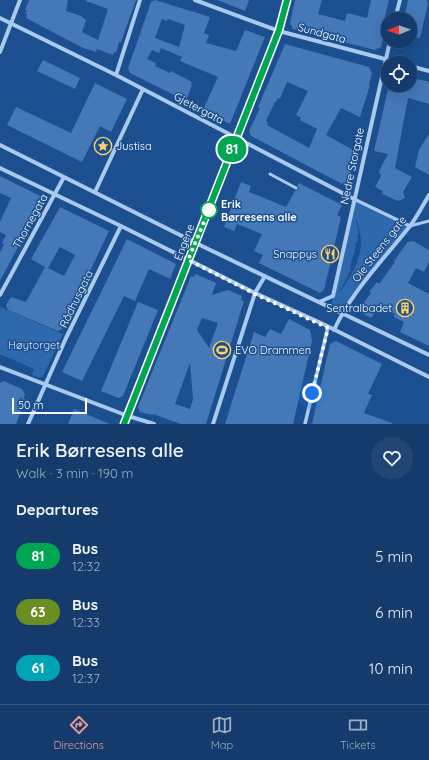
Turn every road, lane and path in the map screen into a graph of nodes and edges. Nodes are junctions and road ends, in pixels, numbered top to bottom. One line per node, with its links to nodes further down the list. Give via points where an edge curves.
1 (20, 0): 8 (street)
2 (140, 0): 14 (street)
3 (195, 0): 9 (street, Sundgata)
4 (287, 0): 9 (street, Engene)
5 (400, 0): 6 (street)
6 (397, 12)
7 (0, 18): 8 (street, Gjetergata)
8 (11, 23): 10 (street); 14 (street, Gjetergata)
9 (279, 30): 11 (street, Sundgata); 17 (street, Engene)
10 (0, 52)
11 (381, 58)
12 (417, 68): 13 (street)
13 (429, 71)
14 (116, 75): 16 (street, Gjetergata)
15 (381, 81): 26 (street, Nedre Storgate)
16 (143, 89): 17 (street, Gjetergata); 23 (street)
17 (237, 138): 26 (street, Gjetergata); 30 (street, Engene)
18 (0, 145): 21 (street)
19 (0, 168): 24 (street)
20 (270, 174): 22 (lane)
21 (64, 177): 23 (street); 24 (street, Thornegata)
22 (296, 188)
23 (95, 192): 30 (street)
24 (55, 194): 28 (street); 34 (street, Thornegata)
25 (429, 195): 29 (street, Ole Steens gate)
26 (354, 199): 29 (street, Gjetergata); 35 (street, Nedre Storgate, via 333,296)
27 (429, 221): 29 (lane)
28 (121, 226): 31 (street); 42 (street, Rådhusgata)
29 (410, 226): 36 (street, Ole Steens gate)
30 (196, 243): 31 (street, Engene); 32 (street)
31 (188, 260): 33 (street); 43 (street, Engene)
32 (265, 276): 33 (street); 35 (street)
33 (255, 294): 37 (street); 47 (street)
34 (0, 295)
35 (319, 302): 36 (street)
36 (342, 314): 38 (street, Ole Steens gate); 39 (street)
37 (328, 328): 38 (street); 48 (street)
38 (334, 330): 41 (street)
39 (429, 355)
40 (0, 368): 42 (street)
41 (429, 377)
42 (45, 385): 43 (street); 44 (street, Rådhusgata)
43 (128, 416): 45 (street, Engene); 46 (street)
44 (28, 424)
45 (124, 424)
46 (154, 424)
47 (214, 424)
48 (305, 424)

